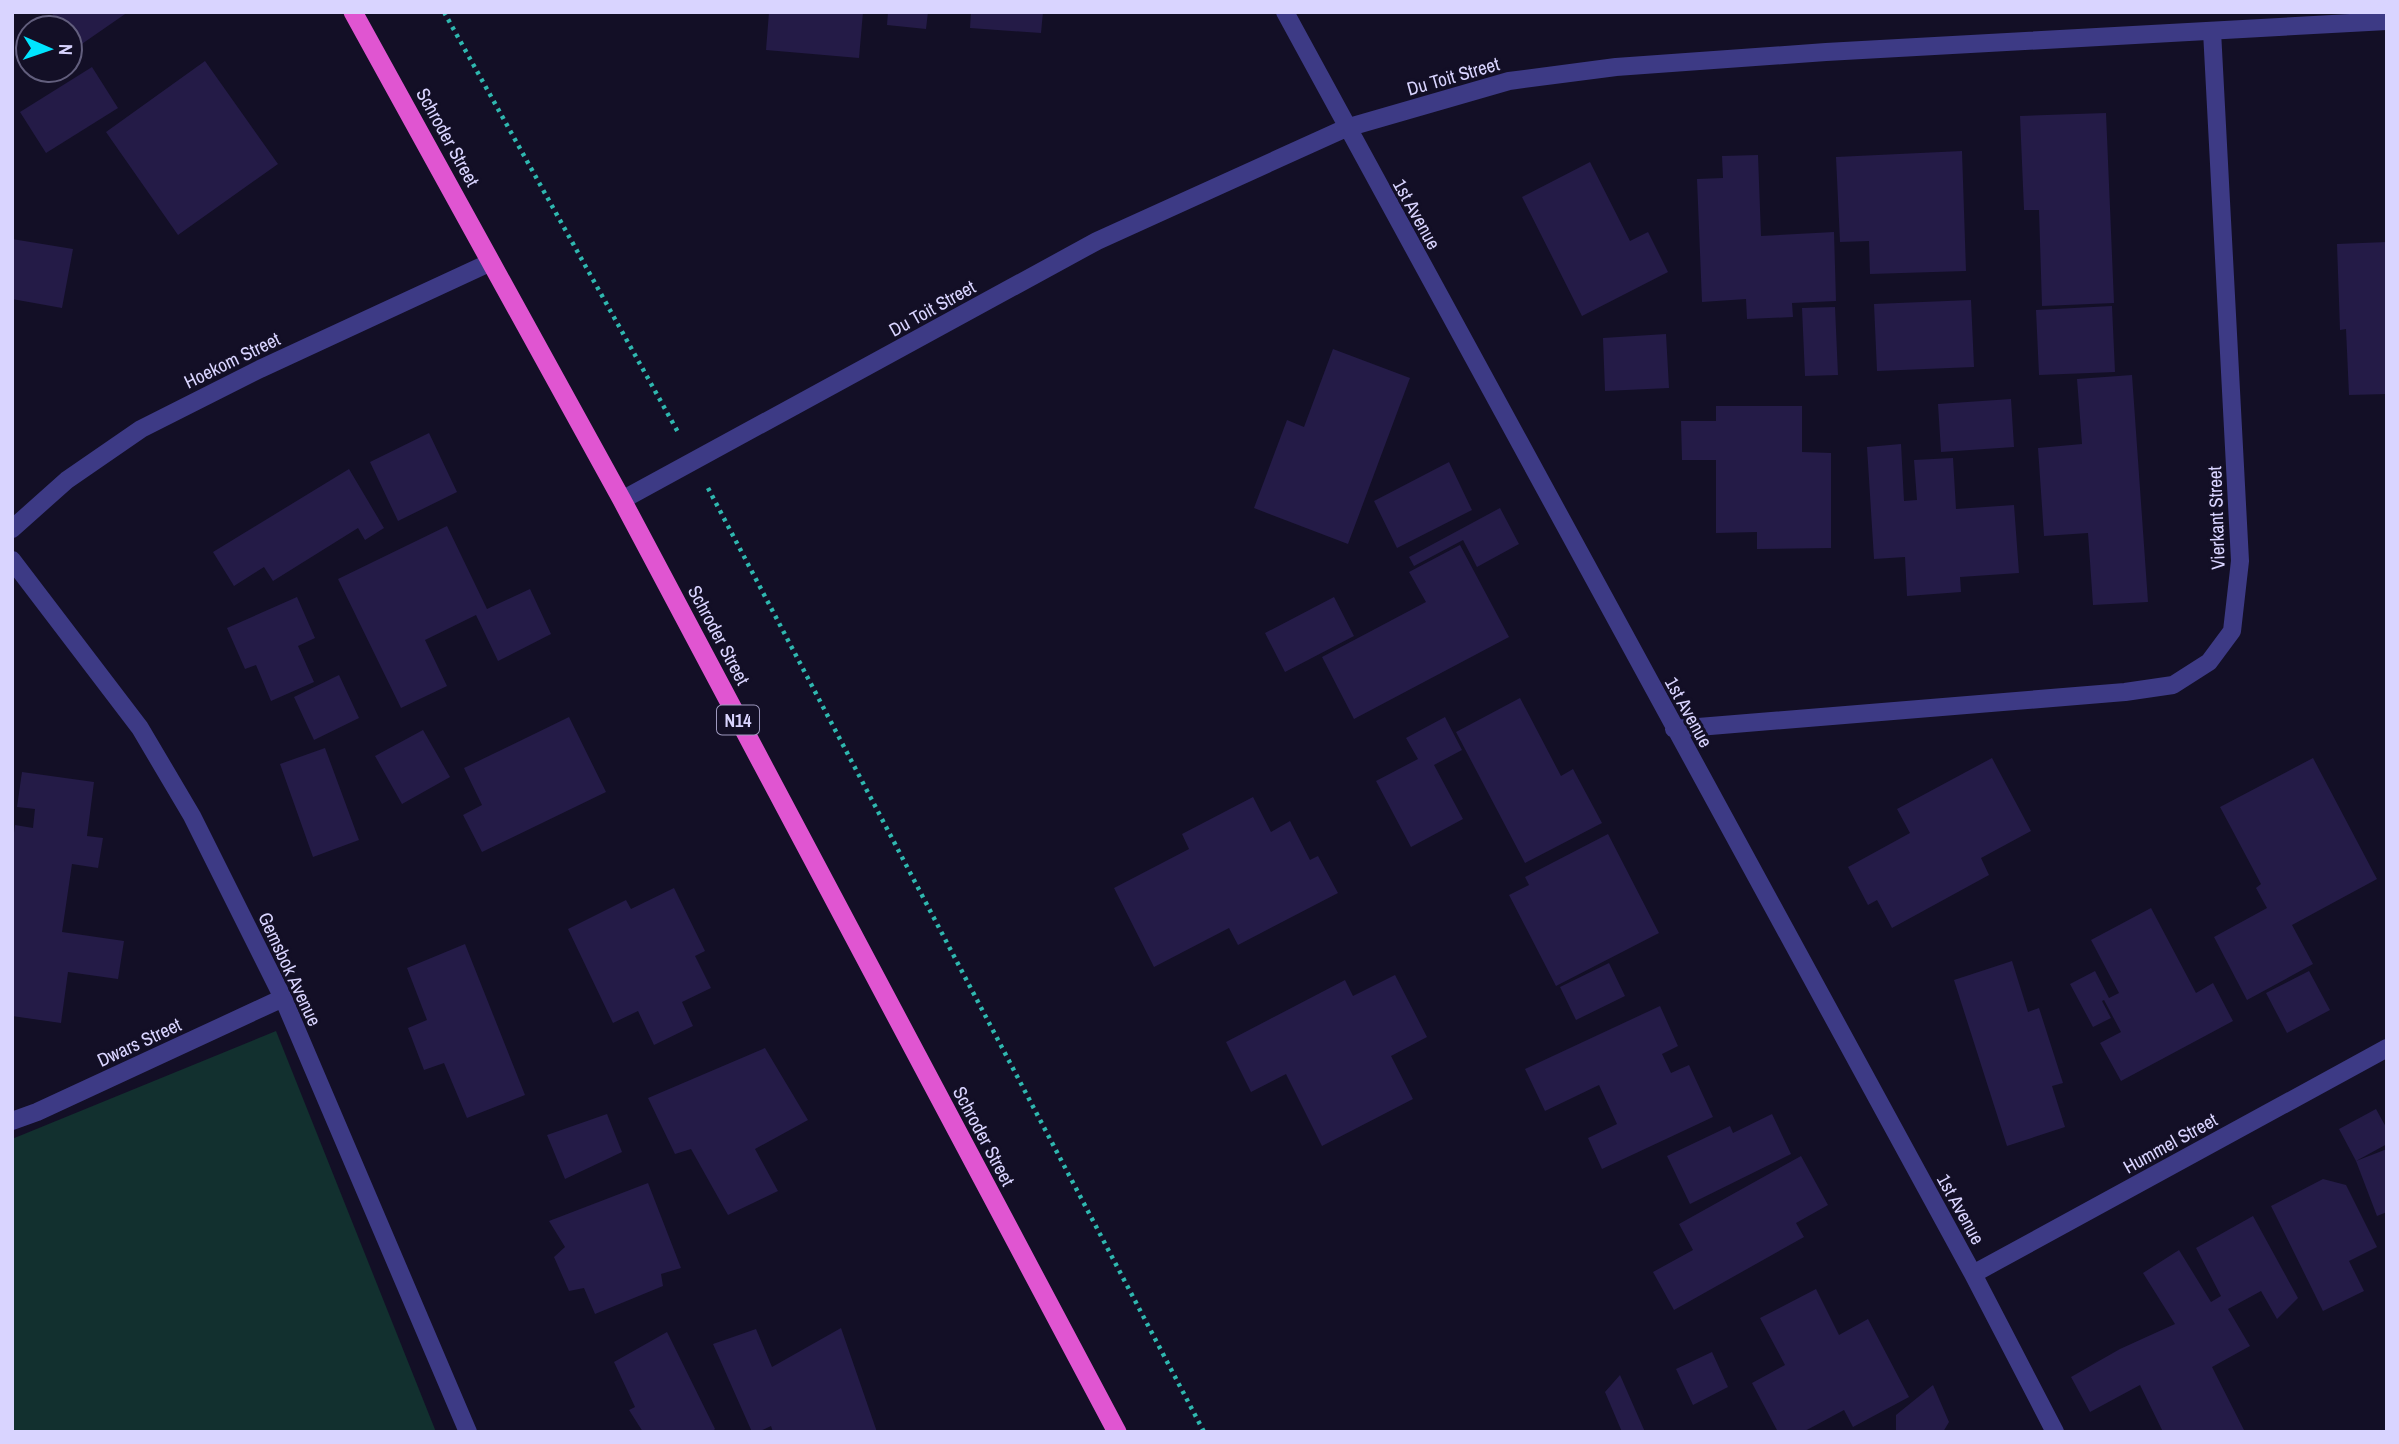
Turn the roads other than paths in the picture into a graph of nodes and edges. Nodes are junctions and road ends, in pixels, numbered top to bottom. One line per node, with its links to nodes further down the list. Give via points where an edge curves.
1 (353, 12): 6 (highway, Schroder Street / N14)
2 (1285, 12): 5 (street, 1st Avenue)
3 (2387, 21): 4 (street, Du Toit Street)
4 (2212, 32): 5 (street, Du Toit Street, via 1616,67 1509,82); 10 (street, Vierkant Street, via 2240,561 2231,631 2210,662 2173,685 2125,692)
5 (1346, 128): 7 (street, Du Toit Street, via 1097,241); 10 (street, 1st Avenue)
6 (491, 262): 7 (highway, Schroder Street / N14); 8 (street, Hoekom Street, via 141,429 67,480)
7 (622, 500): 16 (highway, Schroder Street / N14)
8 (12, 529)
9 (12, 560): 11 (street, Gemsbok Avenue, via 140,728 192,816)
10 (1674, 729): 14 (street, 1st Avenue)
11 (283, 999): 13 (street, Dwars Street); 15 (street, Gemsbok Avenue)
12 (2387, 1048): 14 (street, Hummel Street)
13 (12, 1121)
14 (1973, 1274): 17 (street, 1st Avenue)
15 (468, 1432)
16 (1117, 1432)
17 (2054, 1432)

